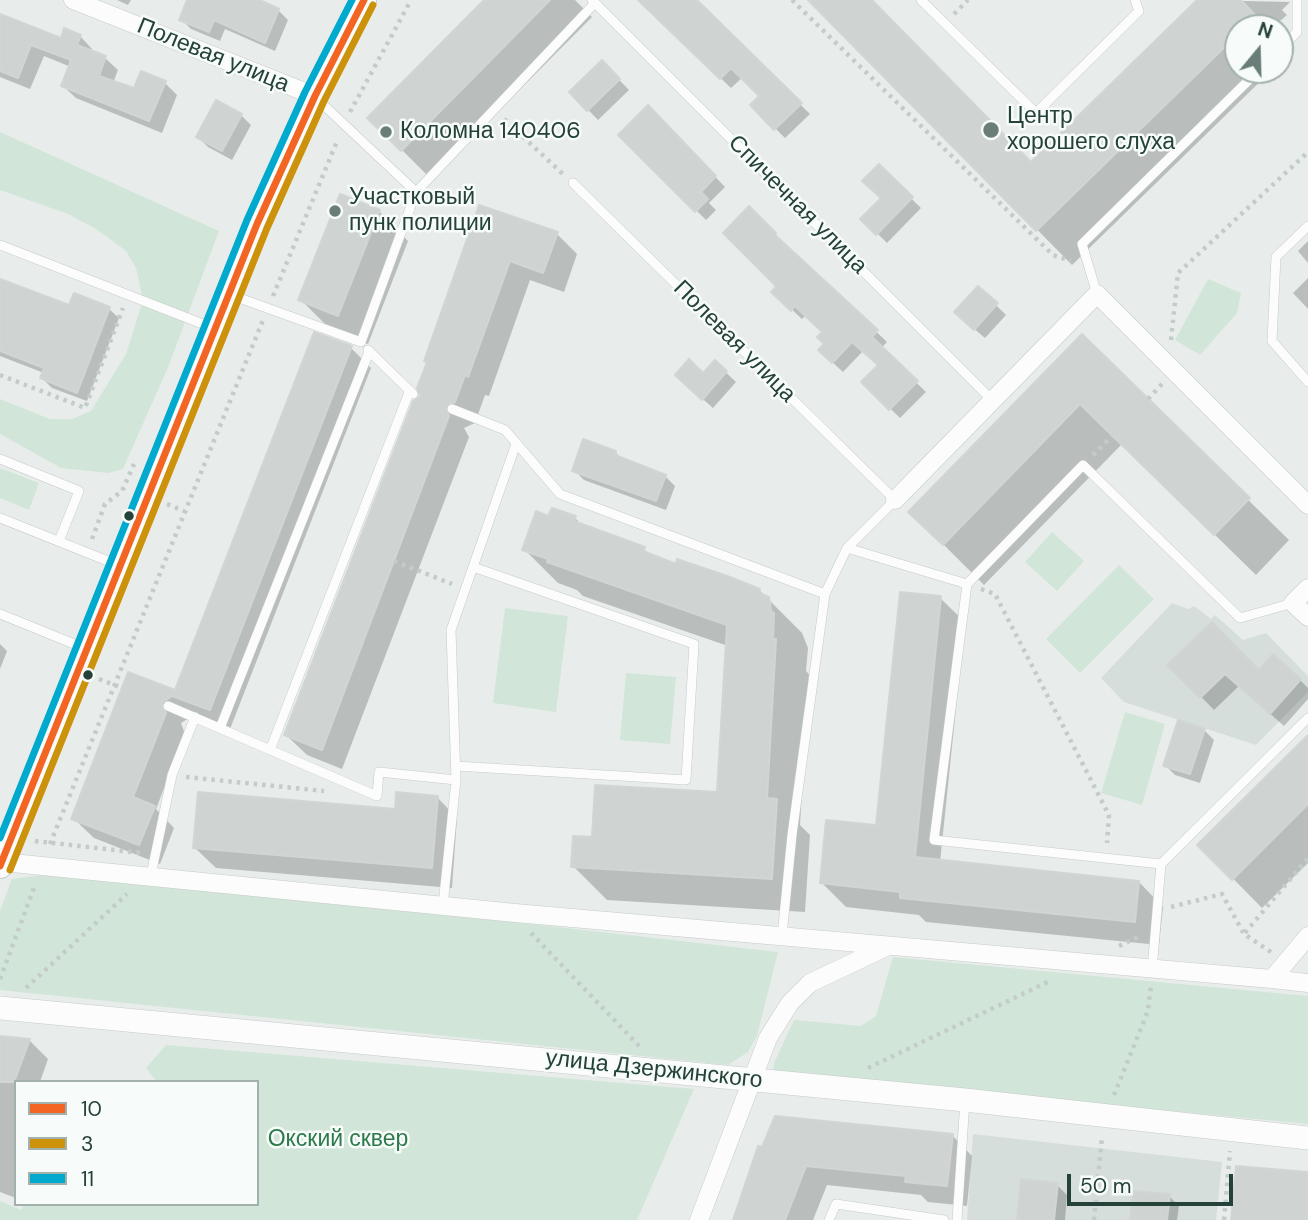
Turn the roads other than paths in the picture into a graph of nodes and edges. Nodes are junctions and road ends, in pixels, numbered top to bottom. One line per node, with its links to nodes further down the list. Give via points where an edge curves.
1 (73, 0): 9 (street, Полевая улица)
2 (364, 0): 9 (main road)
3 (921, 0): 4 (lane, via 1036,113 1139,11)
4 (1135, 0)
5 (1297, 0): 7 (lane)
6 (596, 4): 11 (lane); 20 (lane, Спичечная улица)
7 (1294, 35)
8 (1245, 84): 15 (lane, via 1082,244)
9 (314, 96): 11 (lane); 14 (main road)
10 (573, 183): 24 (lane, Полевая улица)
11 (416, 192): 17 (lane)
12 (1308, 226): 19 (lane, via 1276,257 1272,341)
13 (0, 244): 16 (lane)
14 (229, 294): 16 (main road); 17 (lane)
15 (1097, 294): 20 (street); 25 (street)
16 (215, 329): 29 (main road)
17 (361, 342): 18 (lane)
18 (369, 352): 41 (lane); 42 (lane, via 412,392)
19 (1308, 382)
20 (992, 400): 24 (street)
21 (452, 410): 22 (lane, via 505,430)
22 (516, 444): 30 (lane); 33 (lane, via 560,494)
23 (0, 459): 27 (lane, via 79,491)
24 (895, 500): 28 (lane)
25 (1308, 505)
26 (0, 518): 27 (lane)
27 (58, 541): 29 (lane)
28 (847, 548): 31 (lane); 33 (lane)
29 (120, 565): 37 (main road)
30 (473, 567): 43 (lane, via 450,630); 43 (lane, via 694,645 686,780)
31 (967, 584): 34 (lane, via 1083,465 1240,618); 46 (lane, via 934,839)
32 (1308, 588): 34 (street)
33 (825, 594): 50 (lane)
34 (1293, 603): 36 (street)
35 (0, 614): 37 (lane)
36 (1308, 617)
37 (86, 649): 45 (main road)
38 (168, 706): 39 (lane)
39 (195, 717): 41 (lane); 47 (lane, via 172,775)
40 (1308, 718): 46 (lane)
41 (220, 728): 42 (lane)
42 (270, 750): 44 (lane, via 377,796 379,772)
43 (456, 766): 44 (lane)
44 (456, 780): 48 (lane)
45 (1, 863): 47 (street)
46 (1161, 864): 52 (lane)
47 (144, 880): 48 (street)
48 (443, 905): 50 (street)
49 (1308, 936): 53 (street)
50 (782, 937): 51 (street)
51 (890, 945): 52 (street); 56 (street, via 810,983 790,1003 768,1038)
52 (1152, 970): 53 (street)
53 (1272, 979): 54 (street)
54 (1308, 983)
55 (6, 1008): 56 (street, улица Дзержинского)
56 (755, 1080): 57 (street, улица Дзержинского); 59 (street)
57 (965, 1100): 58 (street, улица Дзержинского); 62 (lane)
58 (1308, 1138)
59 (699, 1220)
60 (829, 1220): 61 (lane, via 836,1204)
61 (944, 1220)
62 (957, 1220)

